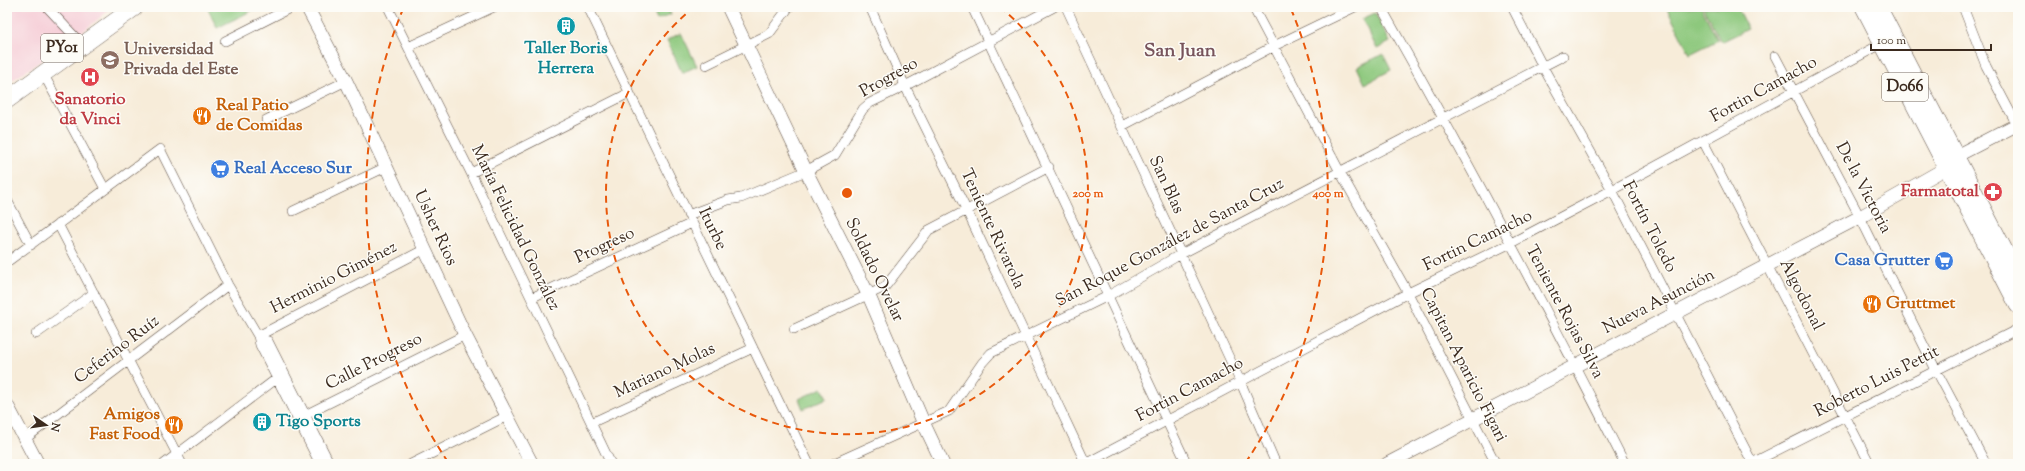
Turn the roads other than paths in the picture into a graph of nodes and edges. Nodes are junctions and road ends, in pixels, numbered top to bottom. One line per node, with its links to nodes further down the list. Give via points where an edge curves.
1 (47, 7): 22 (street)
2 (117, 7): 22 (highway, PY01)
3 (135, 7): 33 (highway, PY01)
4 (292, 7): 23 (street)
5 (307, 7): 34 (street, Usher Rios)
6 (388, 7): 28 (street, María Felicidad González)
7 (494, 7): 28 (street)
8 (588, 7): 38 (street, Iturbe)
9 (728, 7): 26 (street, Soldado Ovelar)
10 (789, 7): 26 (street, via 769,34)
11 (870, 7): 35 (street, Teniente Rivarola)
12 (972, 7): 24 (street)
13 (1054, 7): 24 (street, Progreso)
14 (1066, 7): 43 (street, San Blas)
15 (1253, 7): 27 (street, Capitan Aparicio Figari)
16 (1355, 7): 27 (street)
17 (1381, 7): 40 (street, Teniente Rojas Silva)
18 (1512, 7): 32 (street, Fortín Toledo)
19 (1864, 7): 25 (highway, D066)
20 (1878, 7): 45 (highway, D066)
21 (1963, 7): 42 (street, via 1986,66)
22 (76, 38): 36 (highway, PY01)
23 (225, 42)
24 (989, 42): 35 (street, Progreso); 47 (street)
25 (1883, 43): 37 (street, Fortin Camacho); 45 (highway, D066)
26 (746, 46): 31 (street); 48 (street, Soldado Ovelar)
27 (1274, 46): 43 (street); 49 (street, Capitan Aparicio Figari)
28 (408, 47): 50 (street, María Felicidad González)
29 (1563, 56): 32 (street, San Roque González de Santa Cruz)
30 (1775, 56): 37 (street, De la Victoria)
31 (706, 65)
32 (1543, 67): 40 (street, San Roque González de Santa Cruz); 52 (street, Fortín Toledo)
33 (43, 73): 39 (highway, PY01); 51 (street)
34 (346, 81): 41 (street); 46 (street, Usher Rios)
35 (905, 86): 48 (street, Progreso, via 870,103 835,155); 54 (street, Teniente Rivarola)
36 (7, 87)
37 (1794, 92): 44 (street, Fortin Camacho); 56 (street, De la Victoria)
38 (629, 94): 50 (street); 57 (street, Iturbe)
39 (7, 100)
40 (1444, 119): 49 (street, San Roque González de Santa Cruz); 59 (street, Teniente Rojas Silva)
41 (266, 120)
42 (2017, 125): 45 (street, Nueva Asunción)
43 (1122, 126): 62 (street, San Blas)
44 (1703, 141): 52 (street, Fortin Camacho); 64 (street, Algodonal)
45 (1951, 161): 56 (street, Nueva Asunción); 65 (highway, D066, via 1986,217); 72 (highway, D066)
46 (386, 167): 55 (street); 61 (street, Usher Rios)
47 (1049, 167): 54 (street); 70 (street)
48 (806, 171): 57 (street, Progreso, via 741,198 728,200); 69 (street, Soldado Ovelar)
49 (1340, 172): 62 (street, San Roque González de Santa Cruz); 68 (street, Capitan Aparicio Figari)
50 (471, 173): 71 (street, María Felicidad González)
51 (105, 189): 58 (street); 66 (street, via 160,149)
52 (1612, 190): 59 (street, Fortin Camacho); 73 (street, Fortín Toledo)
53 (7, 200): 60 (street)
54 (966, 210): 69 (street, via 929,230 886,287); 78 (street, Teniente Rivarola)
55 (293, 211)
56 (1860, 217): 64 (street, Nueva Asunción); 83 (street, De la Victoria)
57 (690, 219): 71 (street, Progreso); 80 (street, Iturbe)
58 (58, 224): 60 (street); 67 (street)
59 (1509, 244): 68 (street, Fortin Camacho); 82 (street, Teniente Rojas Silva)
60 (31, 245): 63 (street)
61 (425, 249): 77 (street, Usher Rios); 79 (street, Herminio Giménez)
62 (1181, 254): 70 (street, San Roque González de Santa Cruz); 85 (street, San Blas)
63 (7, 262)
64 (1768, 265): 73 (street, Nueva Asunción); 88 (street, Algodonal)
65 (2018, 277)
66 (228, 285): 79 (street); 81 (street, Ceferino Ruíz)
67 (94, 293): 76 (street); 81 (street)
68 (1408, 293): 85 (street, Fortin Camacho); 90 (street, Capitan Aparicio Figari)
69 (869, 296): 74 (street); 93 (street, Soldado Ovelar)
70 (1108, 296): 78 (street, San Roque González de Santa Cruz); 91 (street)
71 (531, 298): 92 (street, María Felicidad González)
72 (2018, 305)
73 (1676, 314): 82 (street, Nueva Asunción); 113 (street, Fortín Toledo)
74 (794, 329)
75 (2018, 329): 83 (street, Roberto Luis Pettit)
76 (36, 334)
77 (466, 335): 87 (street, Usher Rios); 89 (street, Calle Progreso)
78 (1025, 336): 93 (street, San Roque González de Santa Cruz, via 991,353 949,411); 107 (street, Teniente Rivarola)
79 (259, 337): 84 (street, via 268,341)
80 (753, 348): 92 (street, Mariano Molas); 104 (street, Iturbe)
81 (128, 362): 94 (street, Ceferino Ruíz); 95 (street)
82 (1575, 365): 90 (street, Nueva Asunción); 112 (street, Teniente Rojas Silva)
83 (1936, 370): 88 (street, Roberto Luis Pettit); 115 (street, De la Victoria)
84 (280, 376): 89 (street); 95 (street)
85 (1240, 382): 91 (street, Fortin Camacho); 109 (street, San Blas)
86 (7, 405): 94 (street)
87 (507, 416): 101 (street); 102 (street, Usher Rios)
88 (1846, 416): 113 (street, Roberto Luis Pettit); 114 (street, Algodonal)
89 (301, 417): 99 (street); 100 (street)
90 (1472, 419): 110 (street, Nueva Asunción); 111 (street, Capitan Aparicio Figari)
91 (1167, 421): 107 (street, Fortin Camacho); 108 (street)
92 (591, 423): 103 (street, María Felicidad González)
93 (924, 424): 105 (street, San Roque González de Santa Cruz); 106 (street, Soldado Ovelar)
94 (25, 439): 96 (street)
95 (177, 455): 97 (street); 98 (street)
96 (38, 464)
97 (164, 464)
98 (182, 464)
99 (320, 464)
100 (330, 464)
101 (410, 464)
102 (532, 464)
103 (611, 464)
104 (809, 464)
105 (832, 464)
106 (943, 464)
107 (1086, 464)
108 (1187, 464)
109 (1276, 464)
110 (1386, 464)
111 (1496, 464)
112 (1625, 464)
113 (1752, 464)
114 (1870, 464)
115 (1986, 464)

